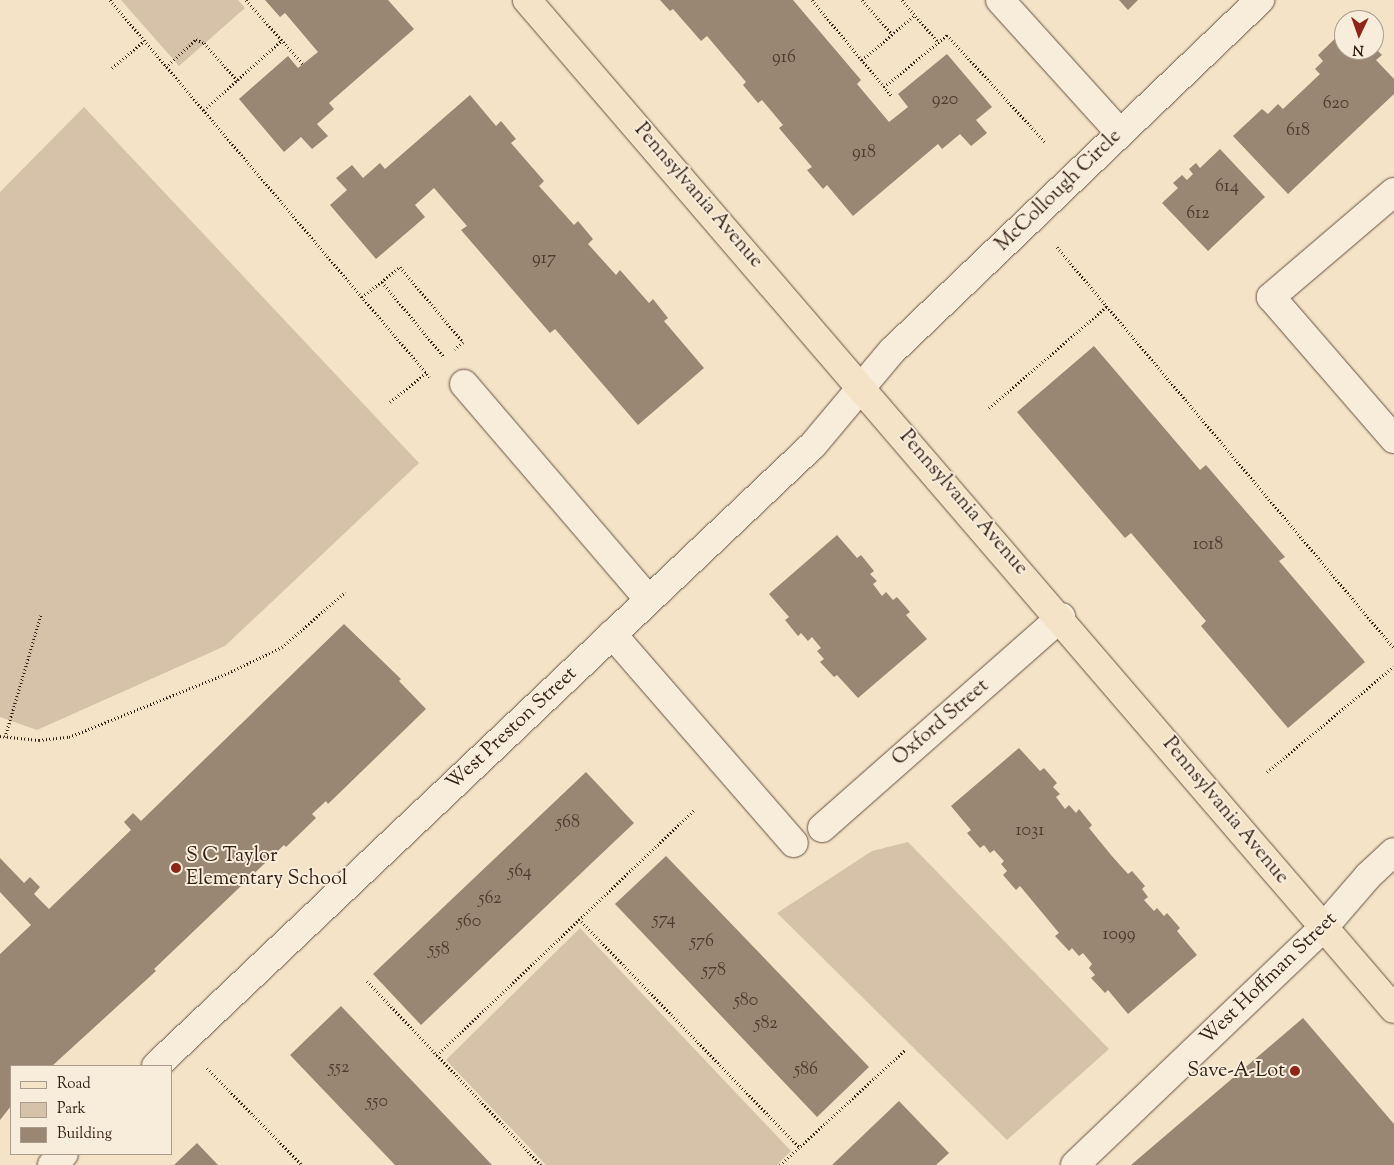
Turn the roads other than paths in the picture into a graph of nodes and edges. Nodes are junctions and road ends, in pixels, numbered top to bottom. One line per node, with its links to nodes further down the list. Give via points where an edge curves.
1 (528, 0): 7 (main road, Pennsylvania Avenue)
2 (1000, 0): 4 (street)
3 (1260, 0): 4 (street, McCollough Circle)
4 (1120, 133): 7 (street, McCollough Circle, via 892,350)
5 (1394, 192): 8 (street, via 1271,297)
6 (464, 384): 9 (street)
7 (863, 387): 9 (street, West Preston Street, via 813,445); 10 (main road, Pennsylvania Avenue)
8 (1394, 439)
9 (649, 600): 11 (street, West Preston Street)
10 (1061, 617): 12 (street, Oxford Street); 15 (main road, Pennsylvania Avenue)
11 (612, 634): 13 (street); 17 (street, West Preston Street)
12 (822, 828)
13 (794, 843)
14 (1394, 852): 15 (street, West Hoffman Street)
15 (1324, 927): 16 (main road, Pennsylvania Avenue); 20 (street, West Hoffman Street)
16 (1394, 1009)
17 (157, 1065)
18 (63, 1155): 19 (street)
19 (52, 1165)
20 (1075, 1165)

